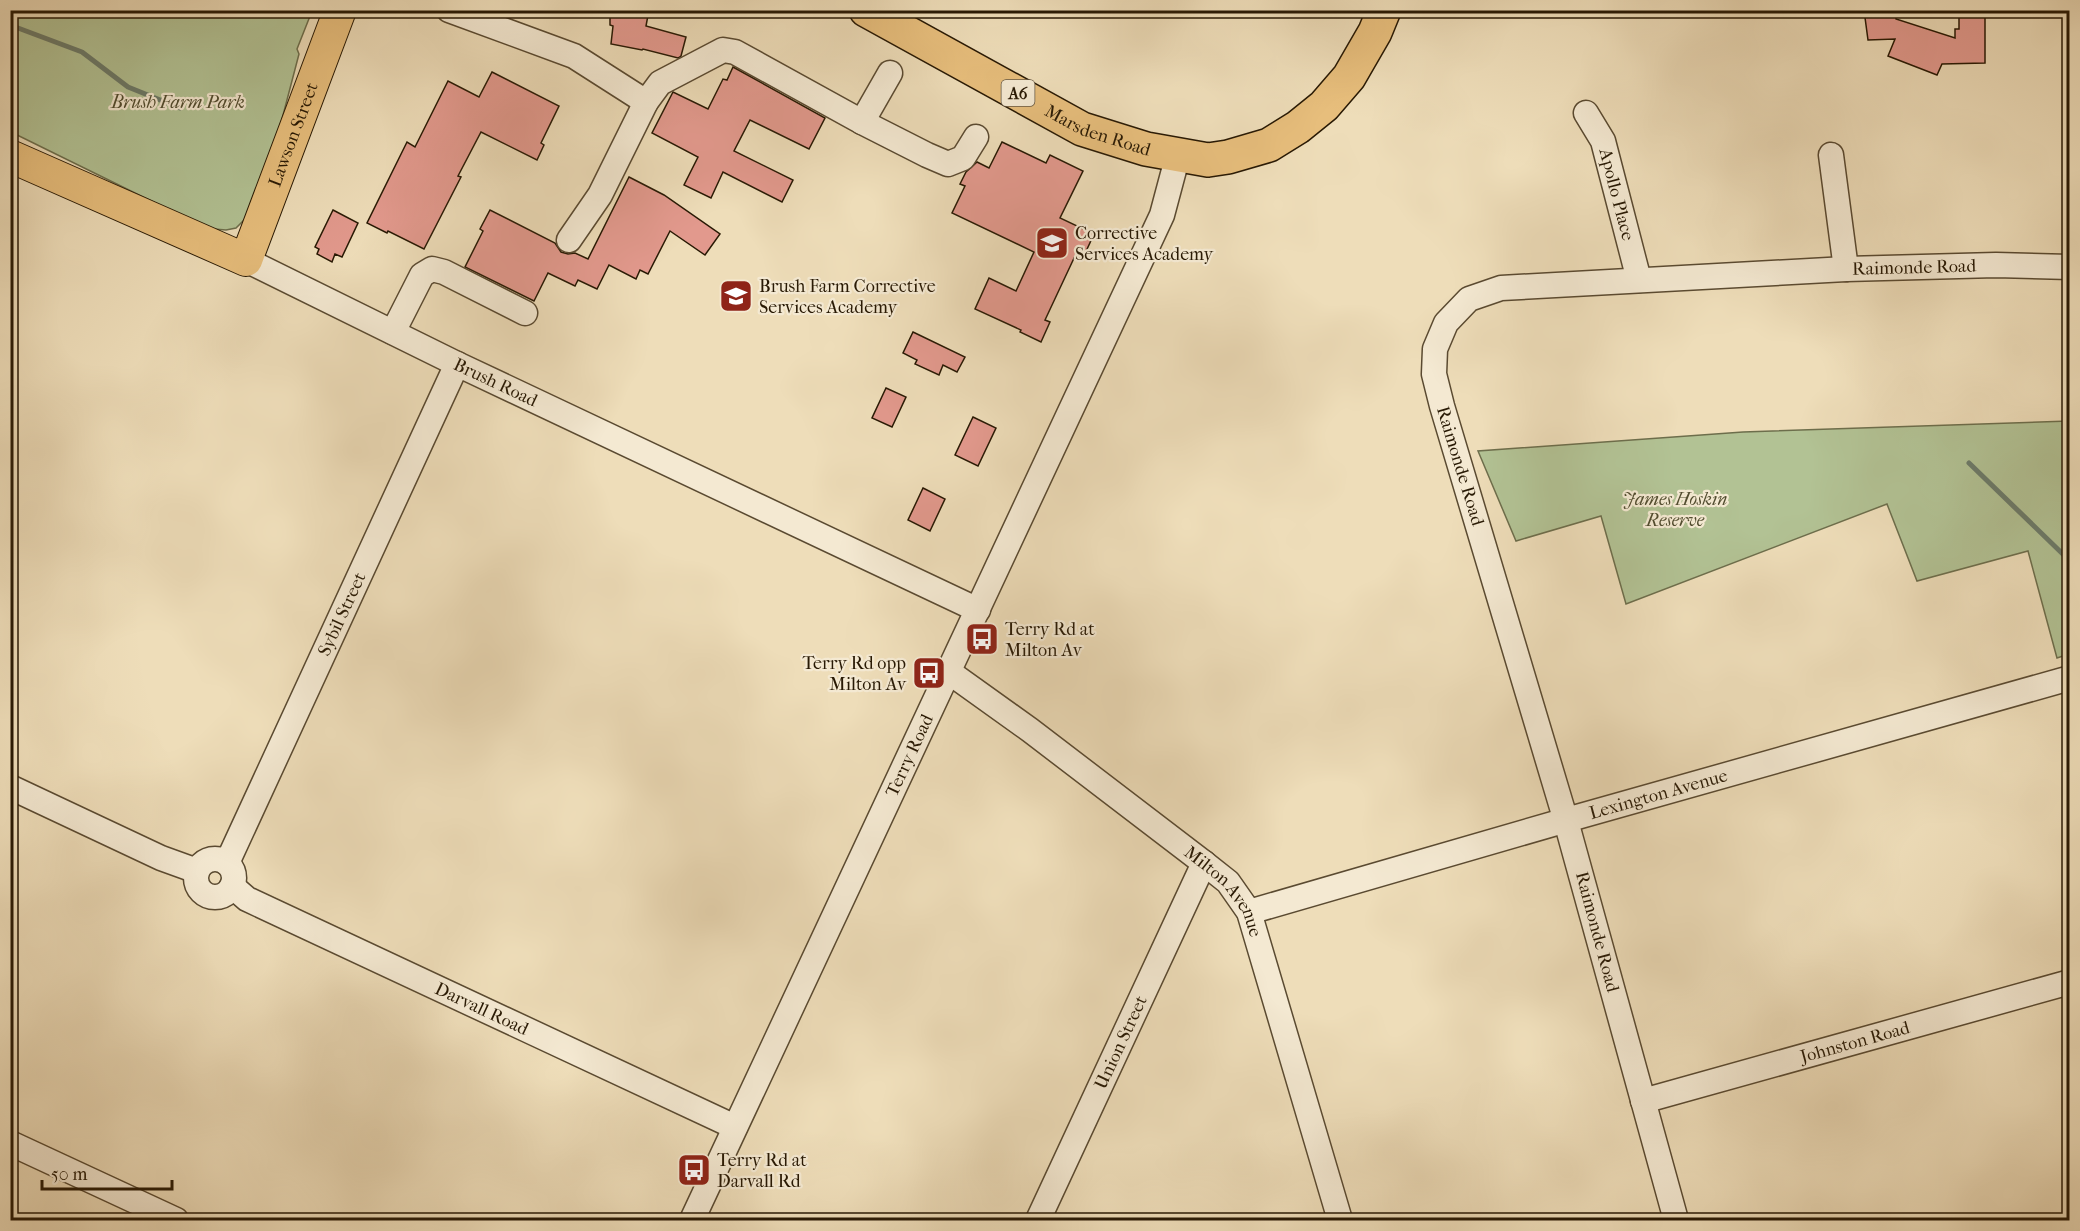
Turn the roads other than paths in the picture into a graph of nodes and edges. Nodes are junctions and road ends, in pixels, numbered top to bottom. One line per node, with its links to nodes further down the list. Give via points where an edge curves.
1 (340, 10): 15 (main road, Lawson Street)
2 (449, 10): 7 (street, via 574,56)
3 (866, 10): 11 (highway, Marsden Road / A6, via 1082,129)
4 (1362, 10): 11 (highway, Marsden Road, via 1335,63 1294,104 1269,120)
5 (1384, 10): 11 (highway, Marsden Road / A6, via 1339,90 1298,127 1269,145 1228,157 1208,160)
6 (890, 73): 9 (street)
7 (646, 102): 9 (street, via 660,83 723,50 735,51); 14 (street, via 600,195)
8 (1586, 113): 18 (street, Apollo Place, via 1603,141)
9 (862, 122): 10 (street, via 948,164 963,158)
10 (976, 137)
11 (1178, 155): 22 (street, Terry Road, via 1162,215)
12 (10, 156): 15 (main road, Brush Road)
13 (1831, 156): 17 (street)
14 (569, 240)
15 (246, 260): 20 (street, Brush Road)
16 (2070, 267): 17 (street, Raimonde Road)
17 (1846, 269): 18 (street, Raimonde Road)
18 (1639, 280): 26 (street, Raimonde Road, via 1501,288 1469,300 1446,323 1435,349 1434,374 1442,406)
19 (525, 313): 20 (street, via 432,269 422,275)
20 (393, 333): 21 (street, Brush Road)
21 (457, 364): 22 (street, Brush Road); 29 (street, Sybil Street)
22 (978, 610): 23 (street, Terry Road)
23 (949, 672): 27 (street, Milton Avenue); 33 (street, Terry Road)
24 (2070, 678): 26 (street, Lexington Avenue)
25 (10, 786): 28 (street, via 161,858)
26 (1566, 821): 30 (street, Lexington Avenue); 32 (street, Raimonde Road)
27 (1204, 862): 30 (street, Milton Avenue, via 1228,882); 37 (street, Union Street)
28 (197, 871): 29 (street, via 206,861 222,860); 29 (street, via 198,887 217,897 226,893)
29 (229, 875): 33 (street, Darvall Road, via 247,899)
30 (1249, 912): 38 (street, Milton Avenue)
31 (2070, 982): 32 (street, Johnston Road)
32 (1642, 1101): 39 (street, Raimonde Road)
33 (735, 1127): 36 (street, Terry Road)
34 (10, 1143): 35 (street)
35 (176, 1221)
36 (692, 1221)
37 (1038, 1221)
38 (1340, 1221)
39 (1676, 1221)

